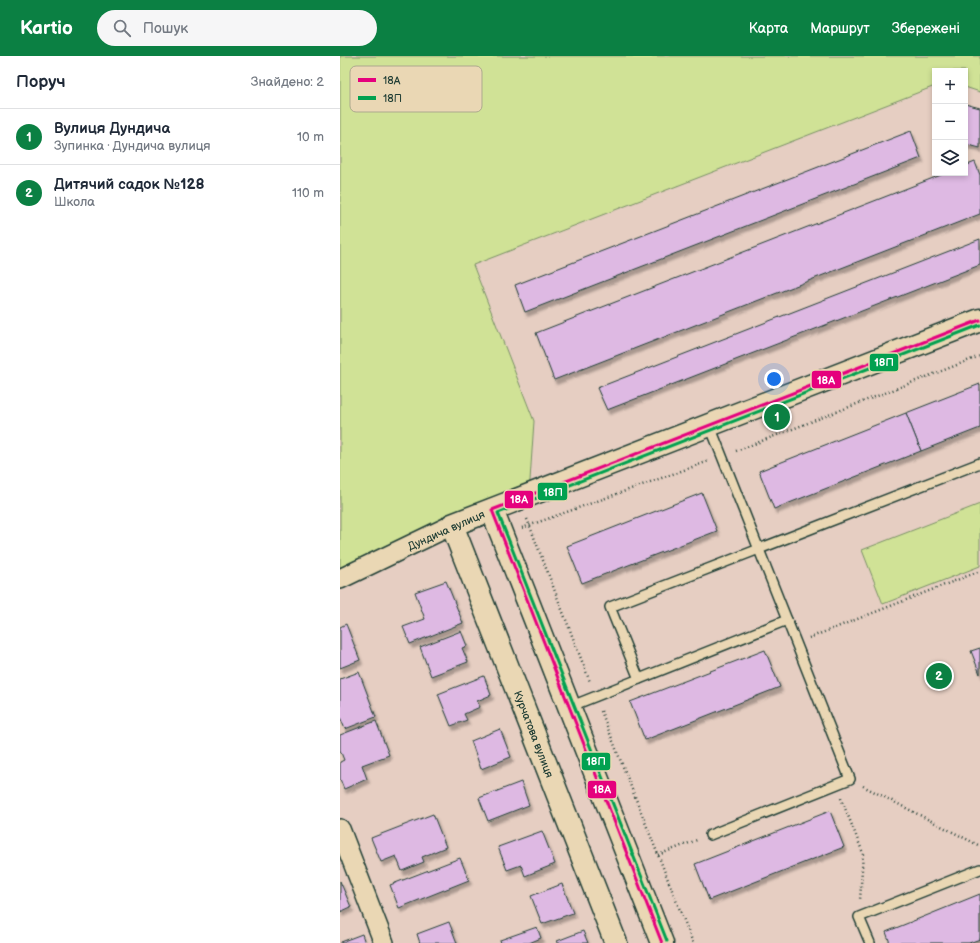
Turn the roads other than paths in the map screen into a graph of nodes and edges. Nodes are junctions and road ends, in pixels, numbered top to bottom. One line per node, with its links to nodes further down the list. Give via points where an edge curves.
1 (980, 320): 2 (street, Дундича вулиця)
2 (710, 426): 4 (street, Дундича вулиця); 6 (lane)
3 (980, 463): 6 (lane)
4 (492, 510): 5 (street, Дундича вулиця); 10 (street)
5 (452, 525): 7 (street, Дундича вулиця); 15 (street, Курчатова вулиця)
6 (759, 550): 8 (lane); 9 (lane, via 610,607)
7 (340, 579)
8 (787, 620): 9 (lane); 12 (lane, via 850,779)
9 (639, 679): 10 (lane)
10 (569, 707): 16 (street)
11 (340, 829): 14 (street)
12 (710, 835)
13 (980, 870): 17 (lane, via 859,917)
14 (384, 943)
15 (616, 943)
16 (662, 943)
17 (870, 943)

